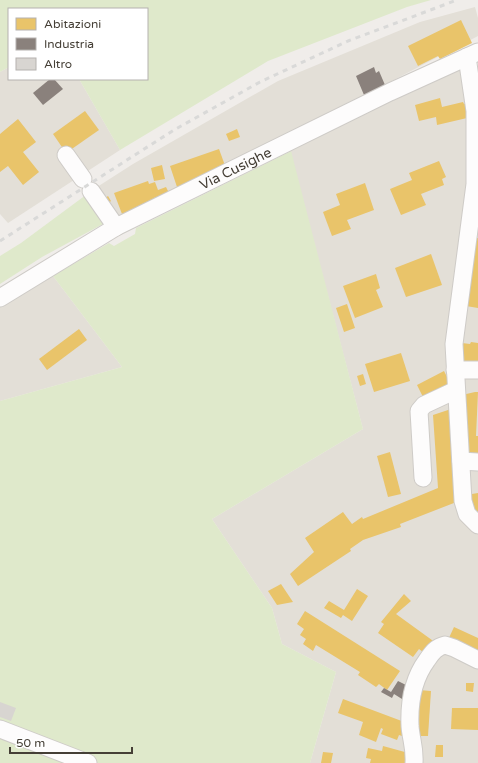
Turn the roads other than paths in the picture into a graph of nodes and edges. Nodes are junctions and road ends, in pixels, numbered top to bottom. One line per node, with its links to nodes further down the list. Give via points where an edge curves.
1 (472, 54): 3 (street, Via Cusighe); 5 (street, via 476,111 475,184 455,336)
2 (66, 155): 3 (street)
3 (116, 227): 4 (street, Via Cusighe)
4 (0, 298)
5 (455, 370): 6 (street); 7 (street)
6 (478, 370)
7 (456, 390): 8 (street); 10 (street, via 424,405 419,411)
8 (461, 461): 9 (street); 11 (street, via 465,508 470,518)
9 (478, 462)
10 (423, 478)
11 (478, 525)
12 (478, 660): 15 (street, via 446,645 434,650 421,668 411,705 410,726 415,751)
13 (0, 729): 14 (street)
14 (88, 763)
15 (414, 763)

